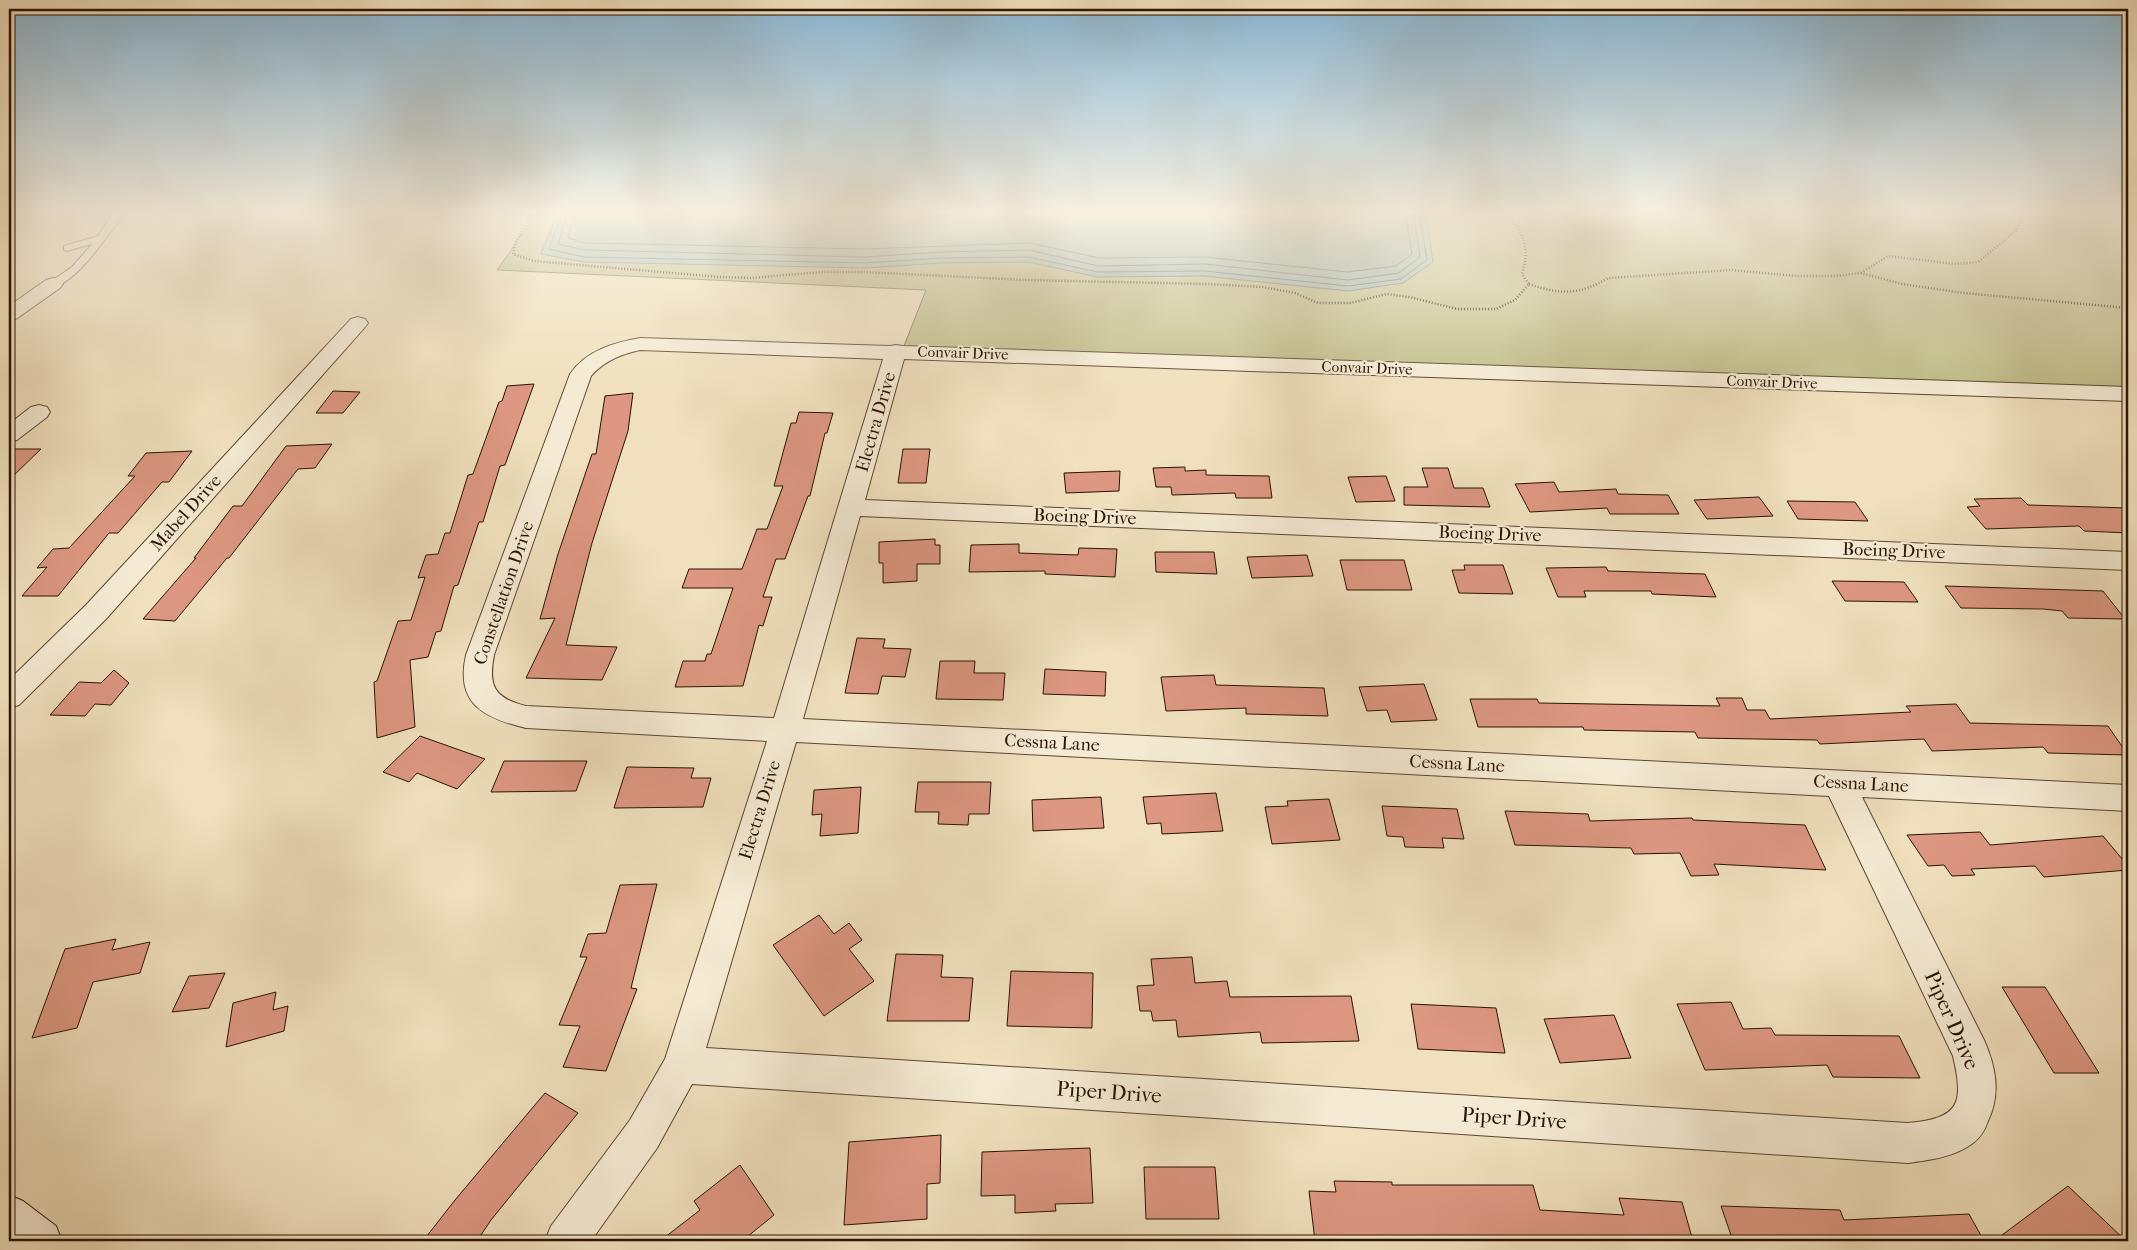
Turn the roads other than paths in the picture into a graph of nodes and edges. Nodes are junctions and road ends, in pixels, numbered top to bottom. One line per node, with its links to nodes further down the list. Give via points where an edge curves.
1 (76, 268): 2 (lane)
2 (53, 284): 3 (street)
3 (9, 315)
4 (358, 323): 12 (street, Mabel Drive, via 96,612)
5 (896, 351): 6 (street, Convair Drive, via 652,343); 7 (street, Convair Drive); 10 (street, Electra Drive)
6 (608, 353): 13 (street, Constellation Drive, via 580,374 480,655 477,686 499,710 526,717)
7 (2128, 394)
8 (39, 412): 9 (street)
9 (9, 435)
10 (851, 508): 11 (street, Boeing Drive); 13 (street, Electra Drive)
11 (2128, 561)
12 (9, 697)
13 (785, 730): 14 (street, Cessna Lane); 16 (street, Electra Drive)
14 (1839, 783): 15 (street, Cessna Lane); 16 (street, Piper Drive, via 1971,1052 1979,1089 1977,1103 1961,1129 1947,1137 1908,1143)
15 (2128, 798)
16 (682, 1065): 19 (street, Electra Drive, via 660,1110)
17 (9, 1215): 18 (street)
18 (41, 1241)
19 (566, 1241)

